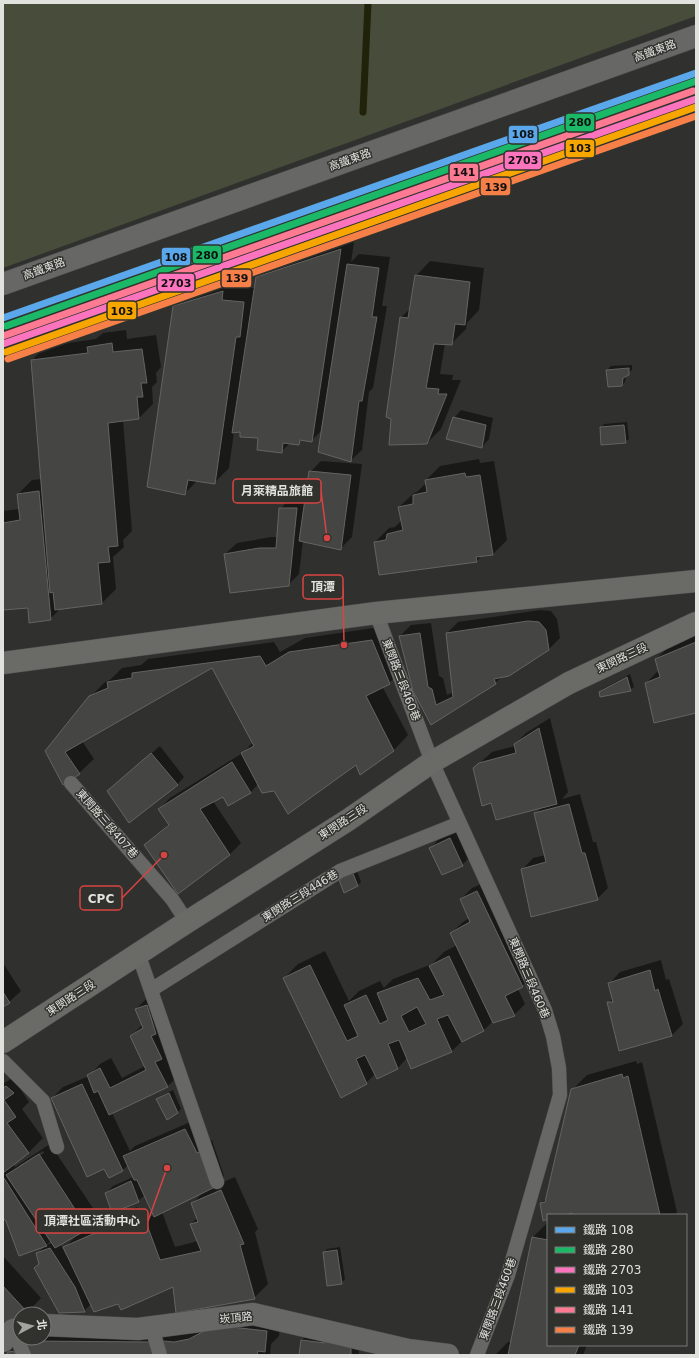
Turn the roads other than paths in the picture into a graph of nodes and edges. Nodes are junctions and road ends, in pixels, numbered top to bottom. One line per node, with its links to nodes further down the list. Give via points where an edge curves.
1 (696, 36): 2 (street, 高鐵東路)
2 (3, 284)
3 (696, 581): 4 (main road)
4 (376, 613): 6 (main road); 7 (lane, 東閔路三段460巷)
5 (696, 623): 7 (main road, 東閔路三段, via 570,683)
6 (3, 664)
7 (432, 762): 9 (lane, 東閔路三段460巷); 10 (main road, 東閔路三段, via 348,820)
8 (71, 783): 10 (lane, 東閔路三段407巷, via 172,899)
9 (460, 823): 12 (lane, 東閔路三段446巷, via 340,871); 23 (lane, 東閔路三段460巷, via 545,1010 559,1068 560,1095 511,1268)
10 (187, 922): 11 (main road, 東閔路三段)
11 (138, 953): 12 (lane); 13 (main road, 東閔路三段)
12 (151, 990): 16 (lane)
13 (3, 1042)
14 (3, 1061): 15 (lane, via 43,1101)
15 (57, 1147)
16 (217, 1182)
17 (52, 1325): 18 (street, 崁頂路)
18 (152, 1328): 21 (lane); 22 (street, 崁頂路, via 253,1314 408,1350)
19 (19, 1346): 20 (lane)
20 (24, 1355)
21 (160, 1355)
22 (448, 1355)
23 (476, 1355)

